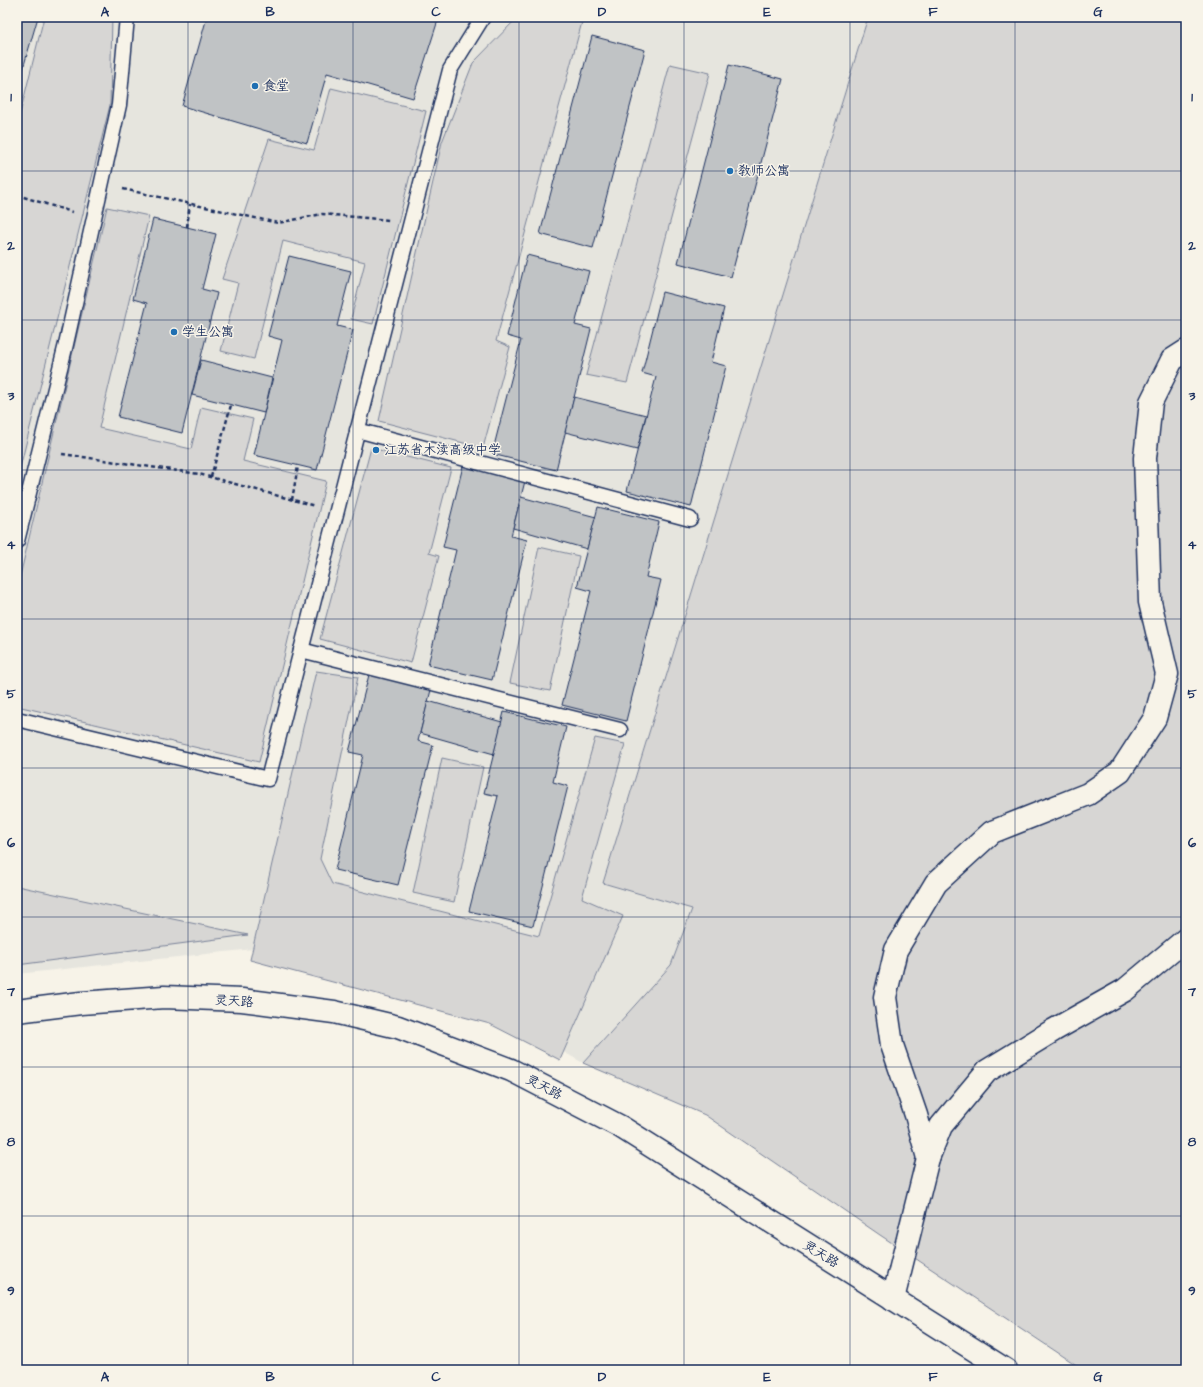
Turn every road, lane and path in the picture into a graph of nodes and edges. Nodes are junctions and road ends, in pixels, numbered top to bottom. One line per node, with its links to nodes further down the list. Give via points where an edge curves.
1 (126, 17): 3 (lane, via 119,105)
2 (483, 17): 7 (lane, via 450,70)
3 (102, 184): 5 (path); 6 (lane)
4 (17, 195): 6 (path)
5 (190, 204): 7 (path, via 278,223 322,214); 8 (path)
6 (94, 219): 12 (lane)
7 (411, 222): 11 (lane)
8 (187, 227)
9 (1186, 351): 24 (street, via 1172,360 1151,402 1145,458 1150,602 1167,674 1155,718 1120,772 1088,794 992,832 936,883 896,950 885,997 892,1045)
10 (231, 405): 14 (path)
11 (358, 430): 16 (lane); 17 (lane)
12 (39, 451): 14 (path); 18 (lane)
13 (298, 466): 15 (path)
14 (210, 477): 15 (path)
15 (292, 500): 16 (path)
16 (337, 512): 19 (lane)
17 (690, 519)
18 (17, 541)
19 (301, 650): 20 (lane, via 268,779); 21 (lane)
20 (17, 719)
21 (620, 730)
22 (1186, 939): 24 (street, via 1125,990 987,1071 941,1126)
23 (17, 1011): 25 (street, 灵天路, via 164,997 242,1000 334,1012 398,1027 511,1070 621,1127)
24 (928, 1158): 25 (street)
25 (893, 1299): 26 (street, 灵天路)
26 (1006, 1370)

